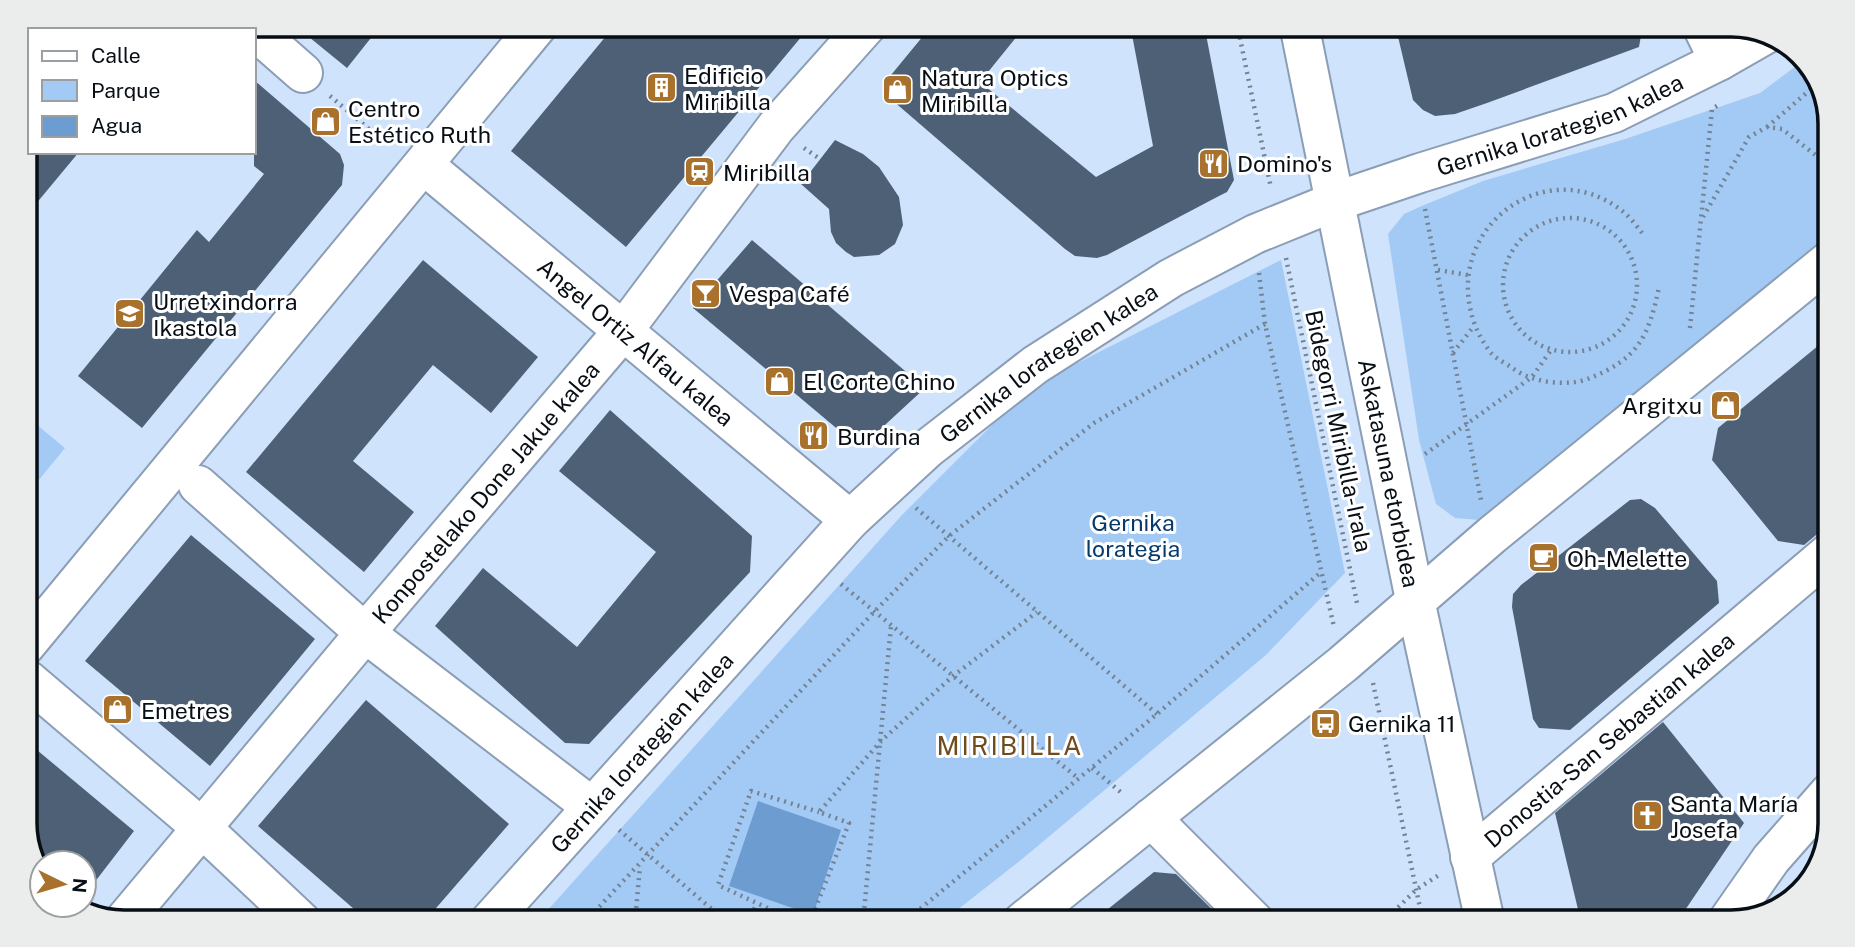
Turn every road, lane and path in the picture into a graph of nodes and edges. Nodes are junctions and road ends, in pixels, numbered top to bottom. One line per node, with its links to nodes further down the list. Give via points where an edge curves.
1 (261, 37): 9 (street)
2 (528, 37): 14 (street)
3 (856, 37): 27 (street, Konpostelako Done Jakue kalea, via 776,127)
4 (1240, 37): 15 (path)
5 (1302, 37): 16 (street, Askatasuna etorbidea)
6 (1707, 37): 8 (street)
7 (1756, 40): 8 (street, Gernika lorategien kalea)
8 (1719, 61): 16 (street, Gernika lorategien kalea, via 1614,113); 18 (path, via 1732,96 1712,109)
9 (303, 72): 12 (path)
10 (1811, 89): 11 (path)
11 (1766, 127): 13 (path, via 1782,129); 18 (path, via 1749,137)
12 (388, 145)
13 (1818, 157)
14 (424, 165): 27 (street, Angel Ortiz Alfau kalea); 48 (street)
15 (1273, 198)
16 (1334, 202): 20 (street, Gernika lorategien kalea); 42 (street, Askatasuna etorbidea)
17 (1424, 205): 21 (path)
18 (1700, 221): 30 (path, via 1687,354)
19 (1642, 233): 23 (path, via 1621,210 1593,195 1563,190 1533,195 1505,209 1483,232)
20 (1270, 241): 25 (path); 35 (street, Gernika lorategien kalea, via 1171,278 1035,365 972,412); 45 (path, Bidegorri Miribilla-Irala)
21 (1438, 270): 23 (path); 29 (path)
22 (1818, 270): 30 (street)
23 (1468, 275): 26 (path, via 1466,295)
24 (1659, 287): 31 (path, via 1652,321 1637,348 1612,369 1582,382)
25 (1265, 324): 38 (path, via 1094,423); 41 (path)
26 (1474, 326): 29 (path); 31 (path, via 1492,354 1518,373)
27 (623, 331): 37 (street, Angel Ortiz Alfau kalea); 47 (street, Konpostelako Done Jakue kalea)
28 (1550, 349): 28 (path, via 1573,352 1596,347 1615,335 1629,318 1637,276 1631,255 1601,224 1559,218 1538,225 1521,238 1508,257 1503,279 1505,302 1514,323 1530,340); 31 (path)
29 (1453, 353): 32 (path)
30 (1699, 368): 42 (street)
31 (1532, 377): 32 (path)
32 (1467, 424): 33 (path); 36 (path)
33 (1425, 454)
34 (198, 485): 47 (street)
35 (889, 485): 37 (street, Gernika lorategien kalea); 38 (path)
36 (1482, 504)
37 (850, 520): 39 (street, Gernika lorategien kalea)
38 (949, 536): 43 (path); 44 (path)
39 (814, 561): 43 (path); 56 (street, Gernika lorategien kalea)
40 (1818, 562): 61 (street, Donostia-San Sebastian kalea)
41 (1320, 573): 49 (path); 52 (path)
42 (1415, 600): 49 (street); 61 (street, Askatasuna etorbidea)
43 (874, 612): 46 (path); 60 (path)
44 (1037, 612): 51 (path); 52 (path)
45 (1360, 616)
46 (891, 626): 51 (path); 53 (path)
47 (365, 633): 56 (street); 59 (street, Konpostelako Done Jakue kalea)
48 (37, 649)
49 (1358, 672): 58 (street); 63 (path)
50 (37, 673): 59 (street)
51 (953, 676): 53 (path); 54 (path)
52 (1157, 714): 54 (path)
53 (881, 741): 57 (path); 74 (path)
54 (1079, 779): 75 (path)
55 (1818, 806): 81 (street, via 1771,859)
56 (592, 807): 60 (path); 67 (street, Gernika lorategien kalea)
57 (819, 812): 64 (path, via 751,791 718,885); 73 (path, via 849,823)
58 (1151, 818): 76 (street); 77 (street)
59 (204, 829): 65 (street, Konpostelako Done Jakue kalea); 66 (street)
60 (649, 856): 62 (path); 70 (path)
61 (1470, 857): 63 (path, Donostia-San Sebastian kalea); 80 (street, Askatasuna etorbidea)
62 (640, 865): 68 (path); 69 (path)
63 (1417, 888): 78 (path, Donostia-San Sebastian kalea); 79 (path)
64 (757, 903): 71 (path); 72 (path)
65 (134, 910)
66 (289, 910)
67 (500, 910)
68 (597, 910)
69 (636, 910)
70 (713, 910)
71 (753, 910)
72 (772, 910)
73 (814, 910)
74 (864, 910)
75 (919, 910)
76 (1037, 910)
77 (1243, 910)
78 (1395, 910)
79 (1421, 910)
80 (1482, 910)
81 (1735, 910)

